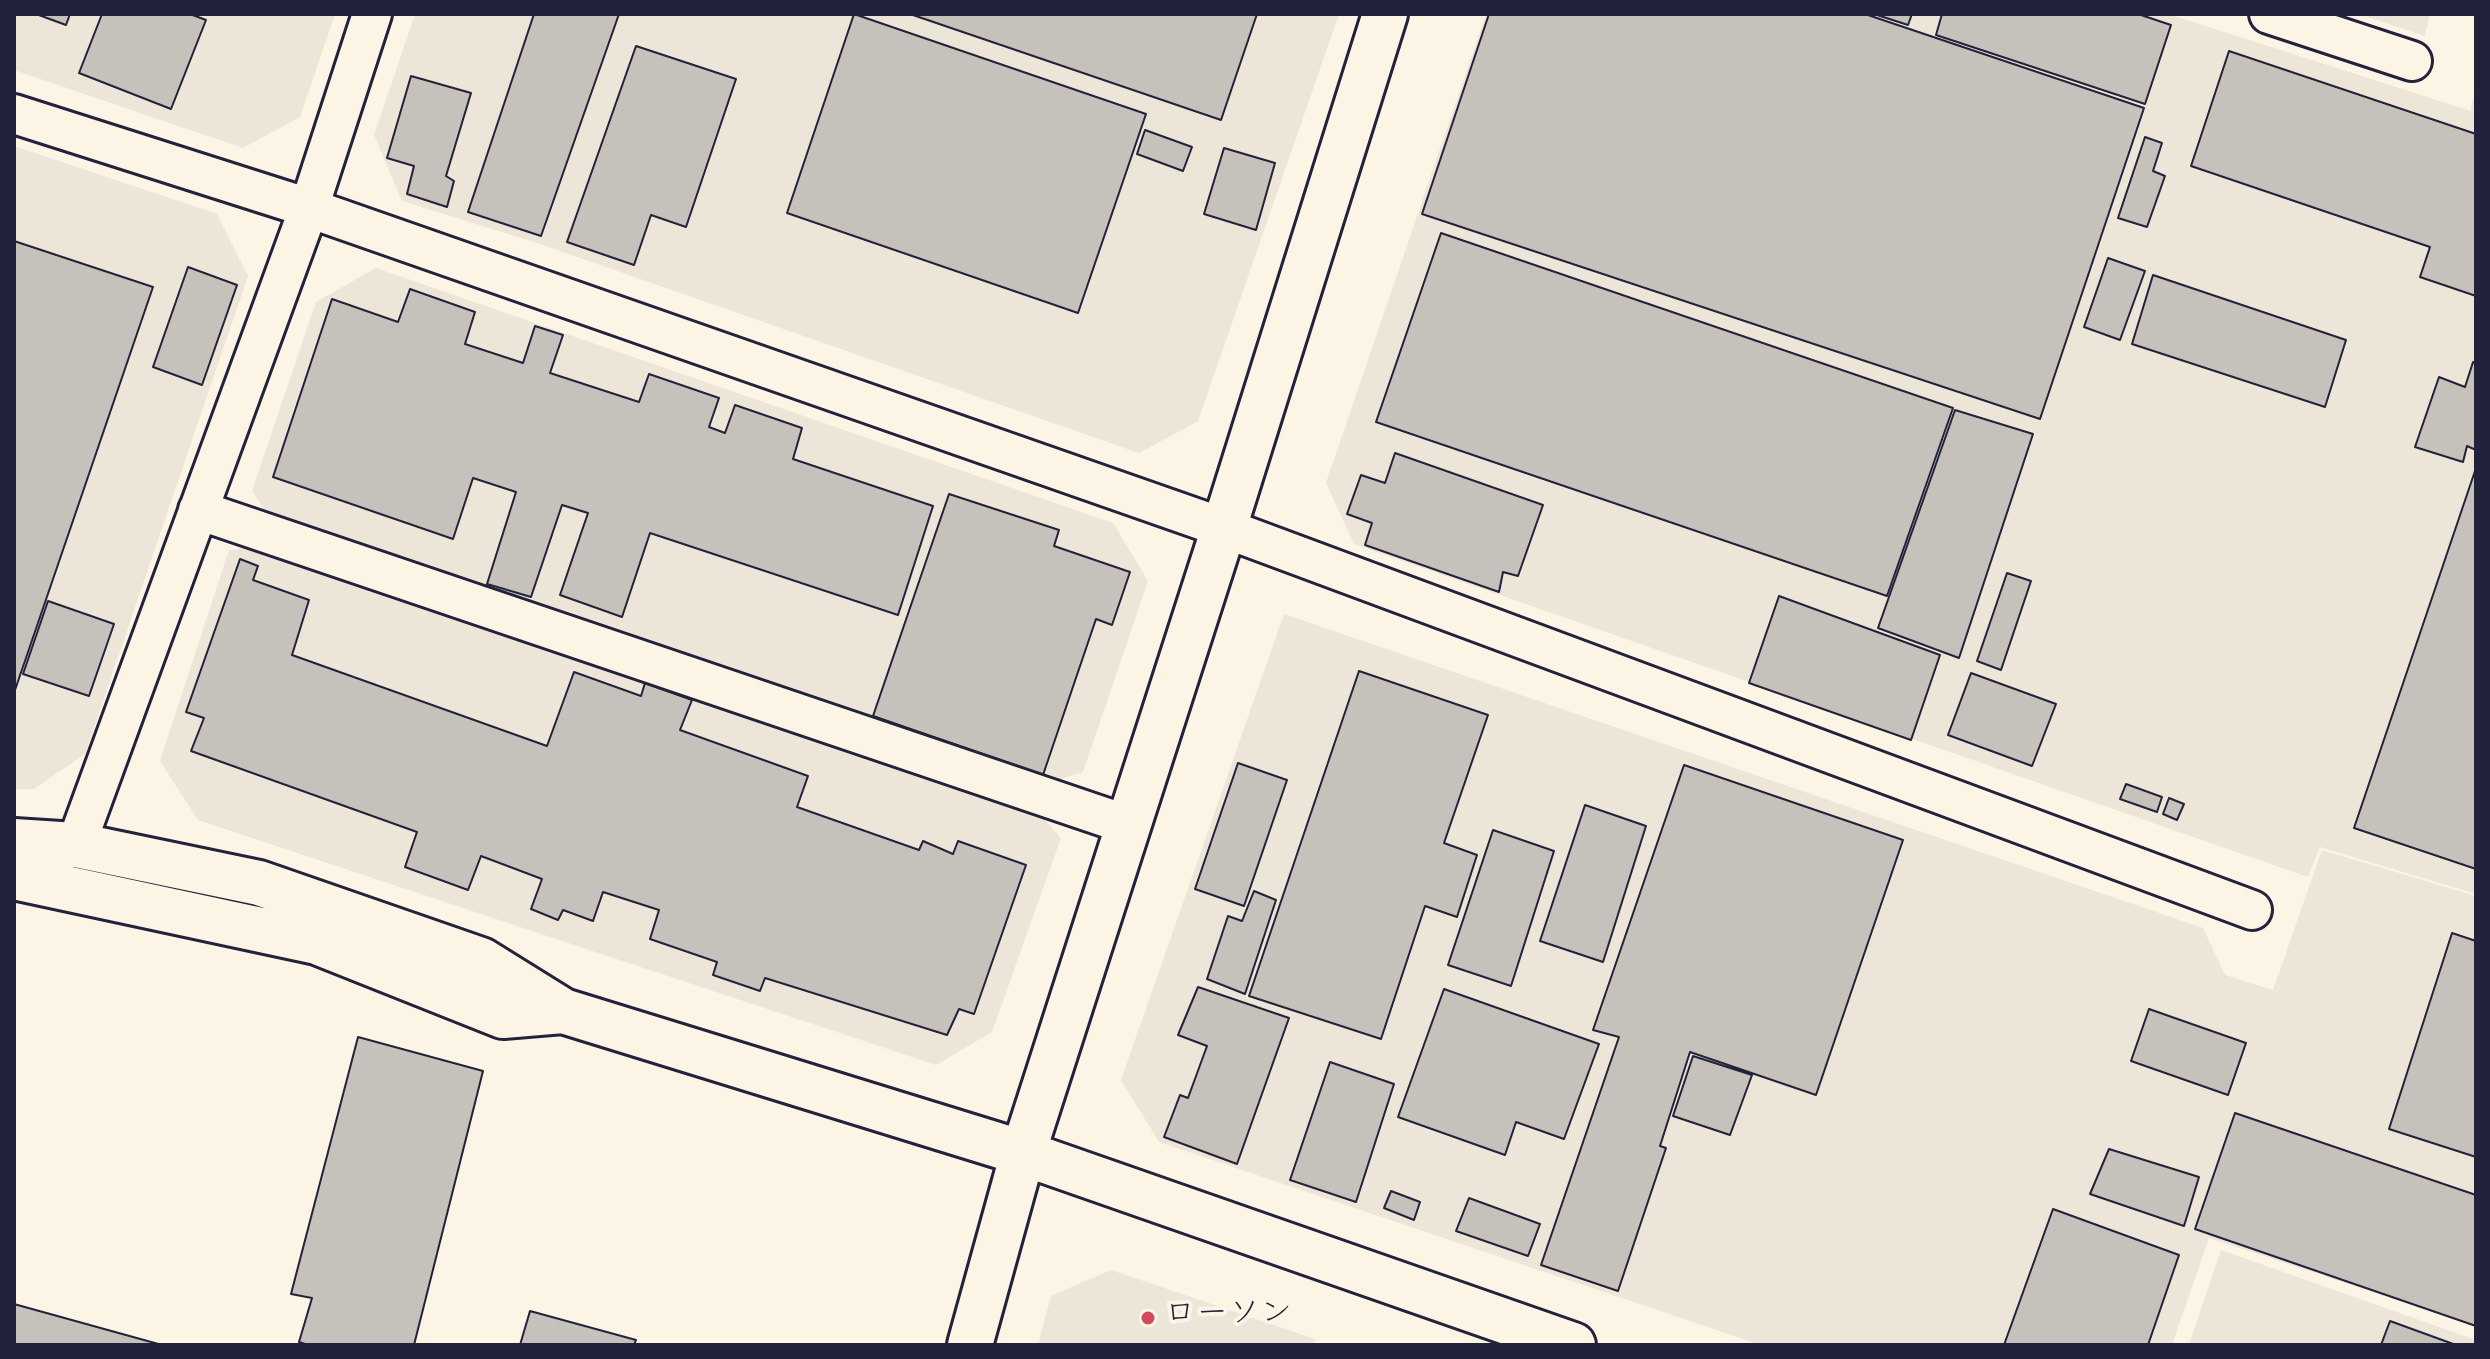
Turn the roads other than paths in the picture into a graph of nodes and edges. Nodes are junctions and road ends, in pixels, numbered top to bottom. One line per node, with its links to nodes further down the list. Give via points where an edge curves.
1 (372, 14): 6 (street)
2 (1385, 14): 8 (street)
3 (2269, 14): 4 (street)
4 (2412, 61)
5 (14, 114): 6 (street)
6 (309, 208): 7 (street); 8 (street)
7 (198, 510): 9 (street); 11 (street)
8 (1224, 528): 9 (street); 13 (street)
9 (1128, 825): 15 (street)
10 (14, 841): 11 (street)
11 (76, 845): 14 (street, via 274,888 481,960)
12 (14, 877): 14 (street, via 317,942 503,1016)
13 (2252, 910)
14 (563, 1011): 15 (street)
15 (1023, 1153): 16 (street); 17 (street)
16 (970, 1345)
17 (1573, 1345)

